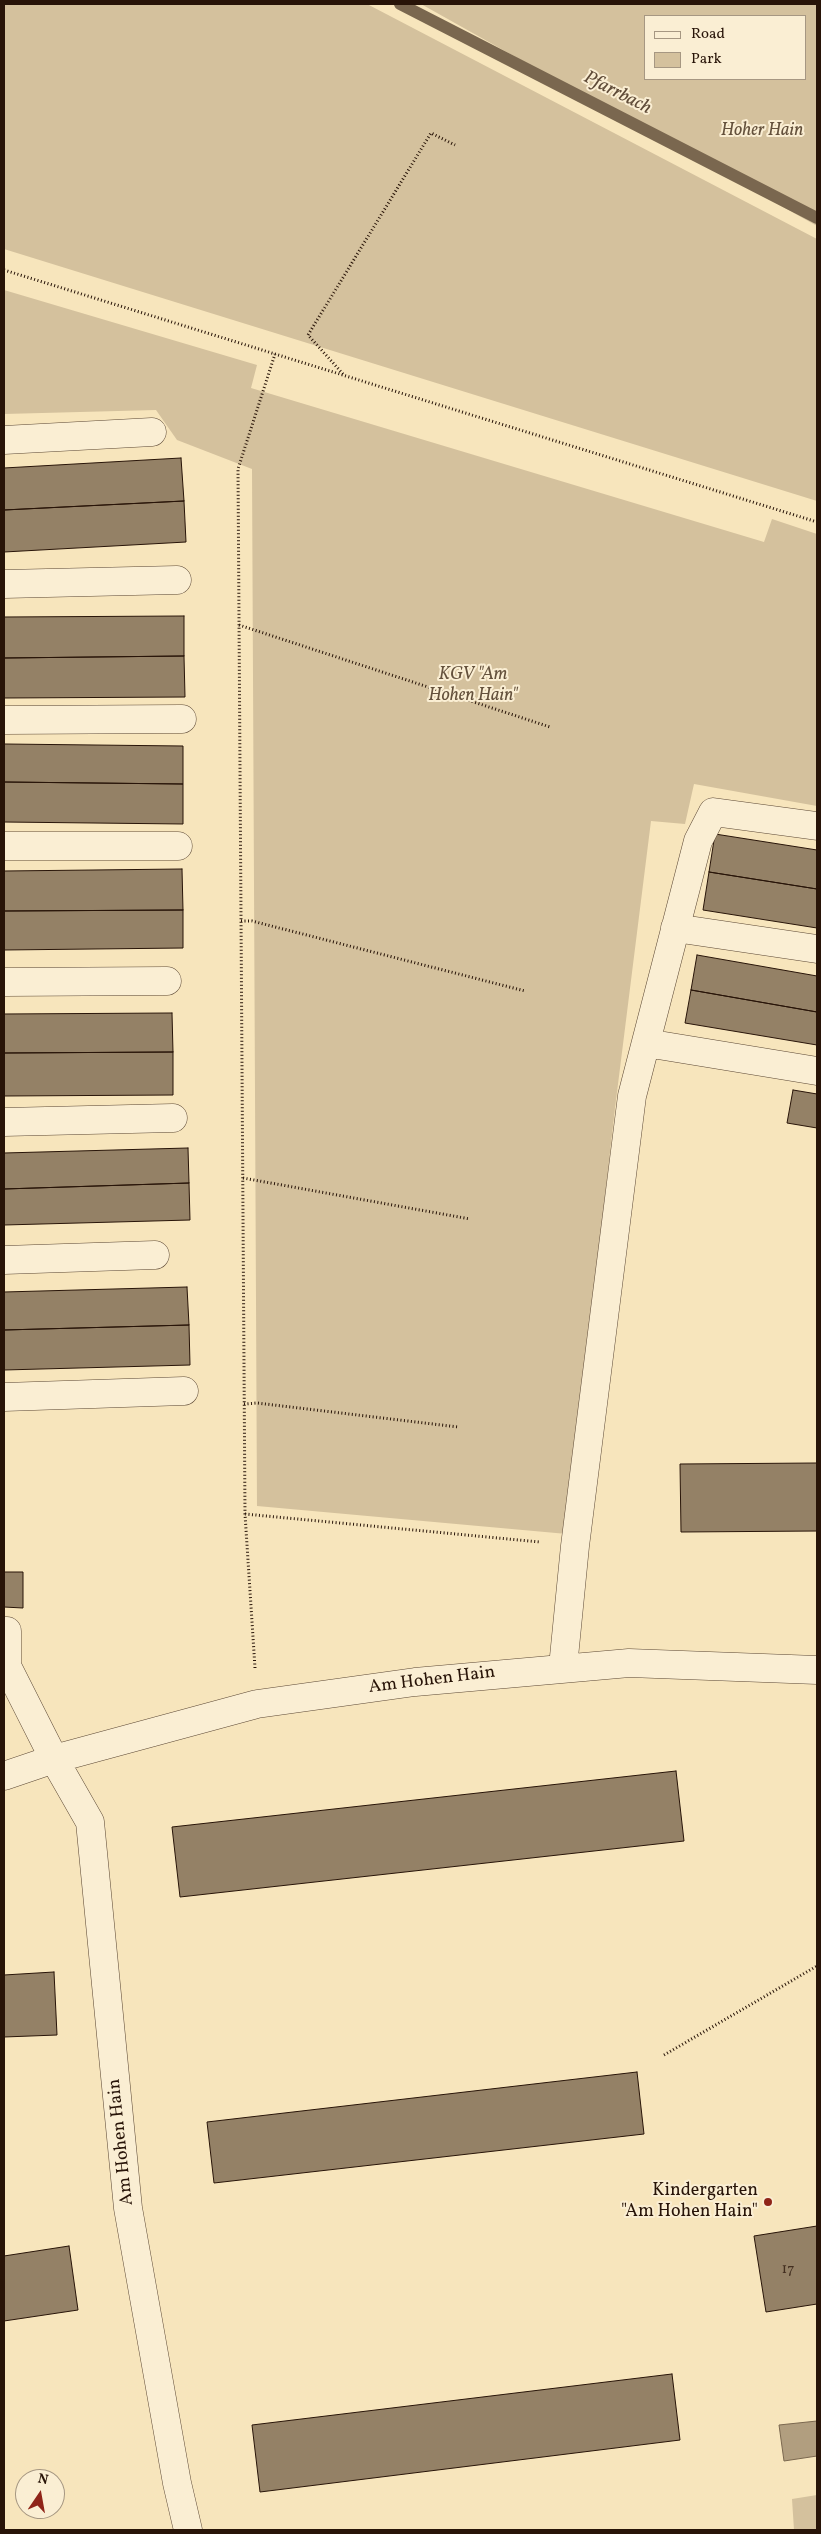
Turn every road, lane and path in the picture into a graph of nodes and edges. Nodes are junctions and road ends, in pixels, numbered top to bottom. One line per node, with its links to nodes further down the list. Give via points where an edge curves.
1 (455, 145): 4 (path, via 431,133 308,335)
2 (4, 270): 3 (path)
3 (275, 354): 4 (path); 10 (path, via 238,469)
4 (344, 375): 7 (path)
5 (152, 432): 6 (street)
6 (4, 440)
7 (817, 522)
8 (177, 580): 9 (street)
9 (4, 584)
10 (239, 625): 13 (path); 17 (path)
11 (182, 719): 12 (street)
12 (4, 720)
13 (550, 727)
14 (817, 826): 18 (street, via 713,812 698,841)
15 (4, 846): 16 (street)
16 (178, 846)
17 (241, 921): 22 (path, via 252,921); 27 (path)
18 (675, 928): 19 (street); 23 (street)
19 (817, 949)
20 (167, 981): 21 (street)
21 (4, 982)
22 (526, 991)
23 (646, 1043): 24 (street); 36 (street, via 632,1096)
24 (817, 1071)
25 (173, 1118): 26 (street)
26 (4, 1122)
27 (243, 1178): 28 (path); 33 (path)
28 (470, 1219)
29 (155, 1255): 30 (street)
30 (4, 1260)
31 (184, 1391): 32 (street)
32 (4, 1397)
33 (244, 1404): 34 (path); 35 (path)
34 (458, 1427)
35 (245, 1514): 36 (path); 40 (path)
36 (575, 1546): 38 (street)
37 (4, 1631): 41 (street, via 7,1631 7,1666)
38 (563, 1667): 39 (street, Am Hohen Hain, via 629,1663); 40 (street, Am Hohen Hain, via 415,1682)
39 (817, 1670)
40 (257, 1704): 41 (street, Am Hohen Hain)
41 (54, 1759): 42 (street, Am Hohen Hain); 45 (street, Am Hohen Hain, via 90,1822 128,2208)
42 (4, 1776)
43 (817, 1966): 44 (path)
44 (664, 2055)
45 (188, 2530)

